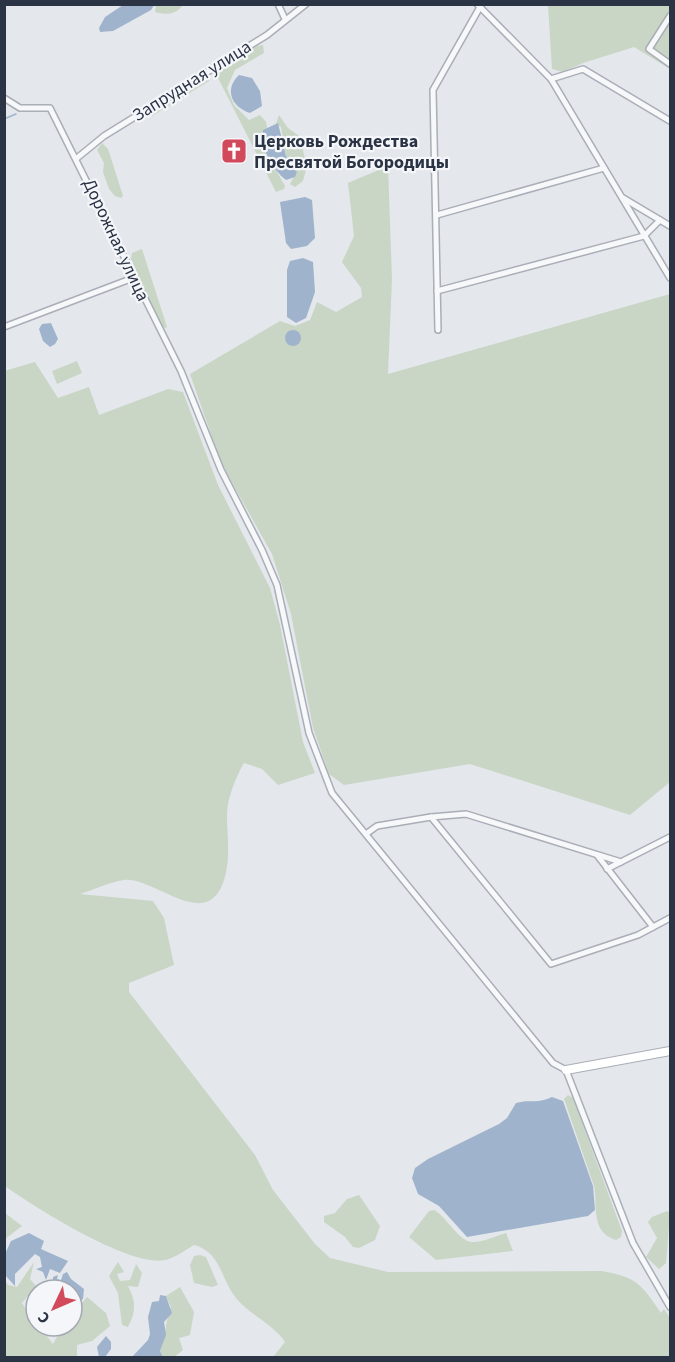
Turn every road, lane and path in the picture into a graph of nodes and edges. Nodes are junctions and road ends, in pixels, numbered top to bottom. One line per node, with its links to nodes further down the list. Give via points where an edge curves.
1 (278, 4): 5 (street)
2 (306, 4): 5 (street, Запрудная улица)
3 (479, 6): 7 (street); 13 (street, via 433,90)
4 (670, 16): 6 (street, via 649,49)
5 (285, 19): 10 (street, Запрудная улица, via 267,35 89,146)
6 (670, 64)
7 (551, 79): 9 (street, via 583,69); 11 (street)
8 (4, 98): 10 (street, Дорожная улица, via 20,108 50,108)
9 (670, 121)
10 (77, 158): 17 (street, Дорожная улица)
11 (604, 168): 12 (street); 13 (street)
12 (622, 197): 14 (street); 16 (street)
13 (437, 215): 19 (street)
14 (660, 220): 15 (street); 16 (street)
15 (670, 226)
16 (644, 236): 18 (street); 19 (street)
17 (133, 278): 20 (street); 23 (street, Дорожная улица, via 181,371 221,470 277,585 302,705 323,775 341,806)
18 (670, 278)
19 (437, 291): 21 (street)
20 (4, 327)
21 (438, 330)
22 (431, 817): 23 (street, via 377,826); 25 (street, via 466,814); 29 (street, via 551,964)
23 (366, 834): 31 (street, Дорожная улица, via 553,1063)
24 (670, 837): 26 (street)
25 (596, 854): 26 (street); 27 (street)
26 (621, 862): 27 (street)
27 (607, 869): 29 (street)
28 (670, 918): 29 (street)
29 (653, 927)
30 (670, 1051): 31 (street)
31 (566, 1070): 32 (street, via 633,1243)
32 (670, 1307)

